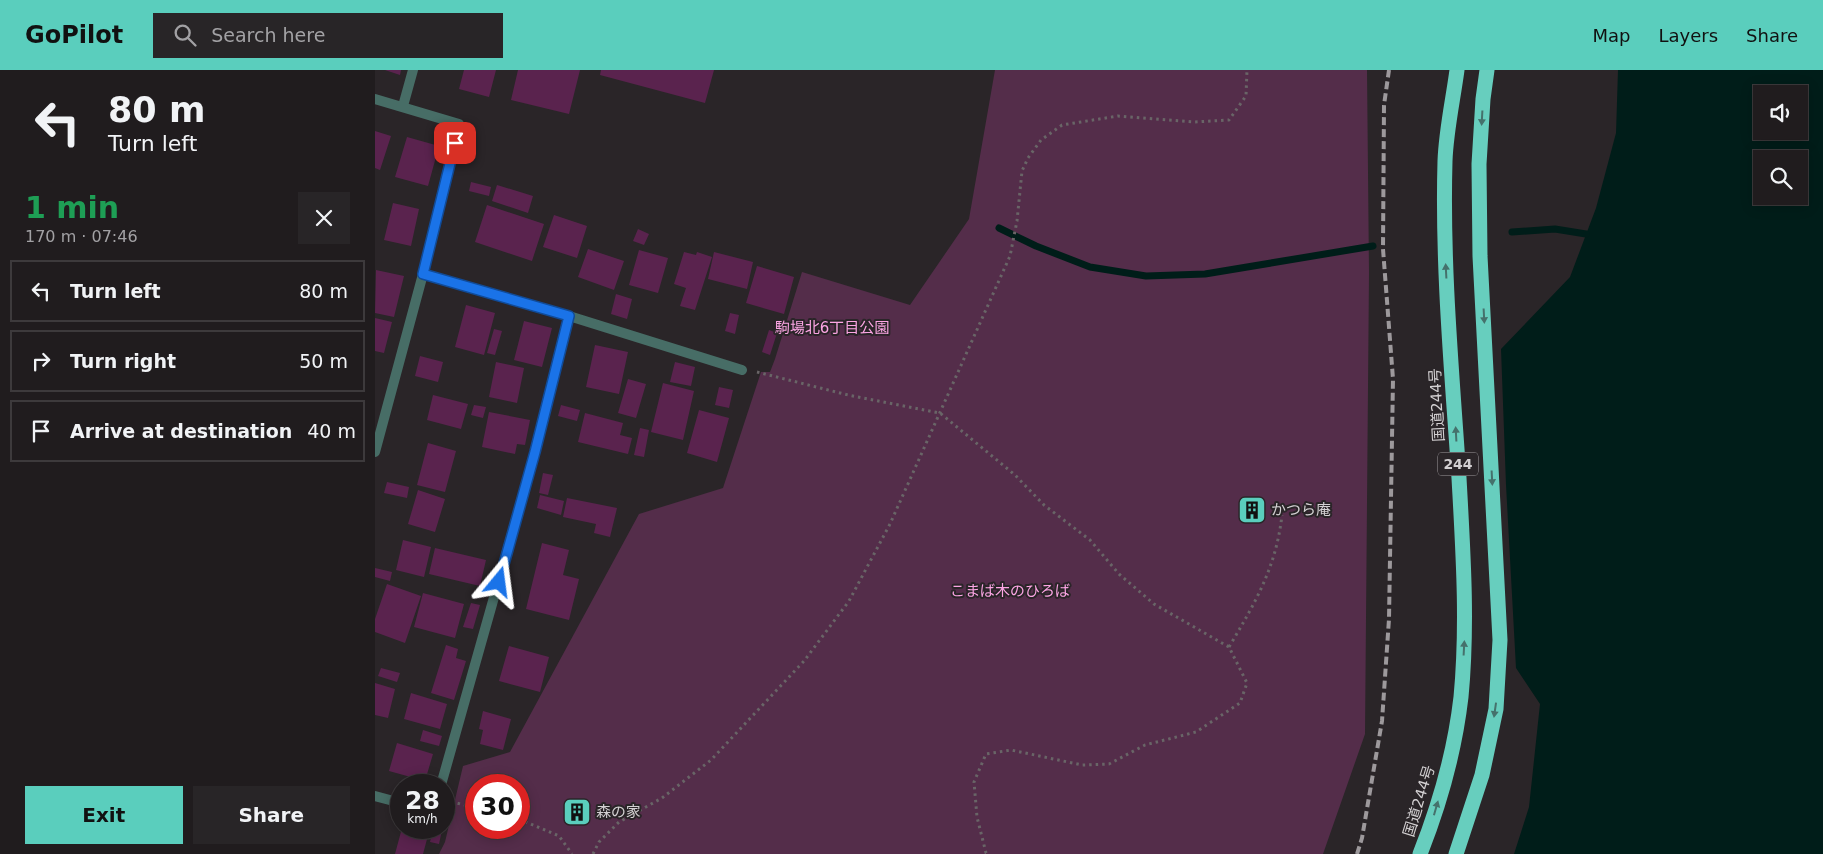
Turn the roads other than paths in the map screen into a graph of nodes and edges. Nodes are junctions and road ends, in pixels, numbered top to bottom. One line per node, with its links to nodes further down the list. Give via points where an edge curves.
1 (413, 70): 5 (street)
2 (1457, 70): 13 (highway, 国道244号 / 244, one-way to 2, via 1449,763 1461,698 1464,641 1464,566 1445,260 1445,159)
3 (1487, 70): 14 (highway, 244, one-way to 14, via 1479,164 1480,256 1500,640 1496,709 1482,775)
4 (375, 99): 5 (street)
5 (403, 106): 6 (street, via 459,124)
6 (423, 274): 7 (street); 9 (street)
7 (569, 316): 8 (street); 10 (street, via 535,452)
8 (742, 370)
9 (375, 452)
10 (444, 774)
11 (375, 796): 12 (street)
12 (390, 800)
13 (1420, 854)
14 (1456, 854)

